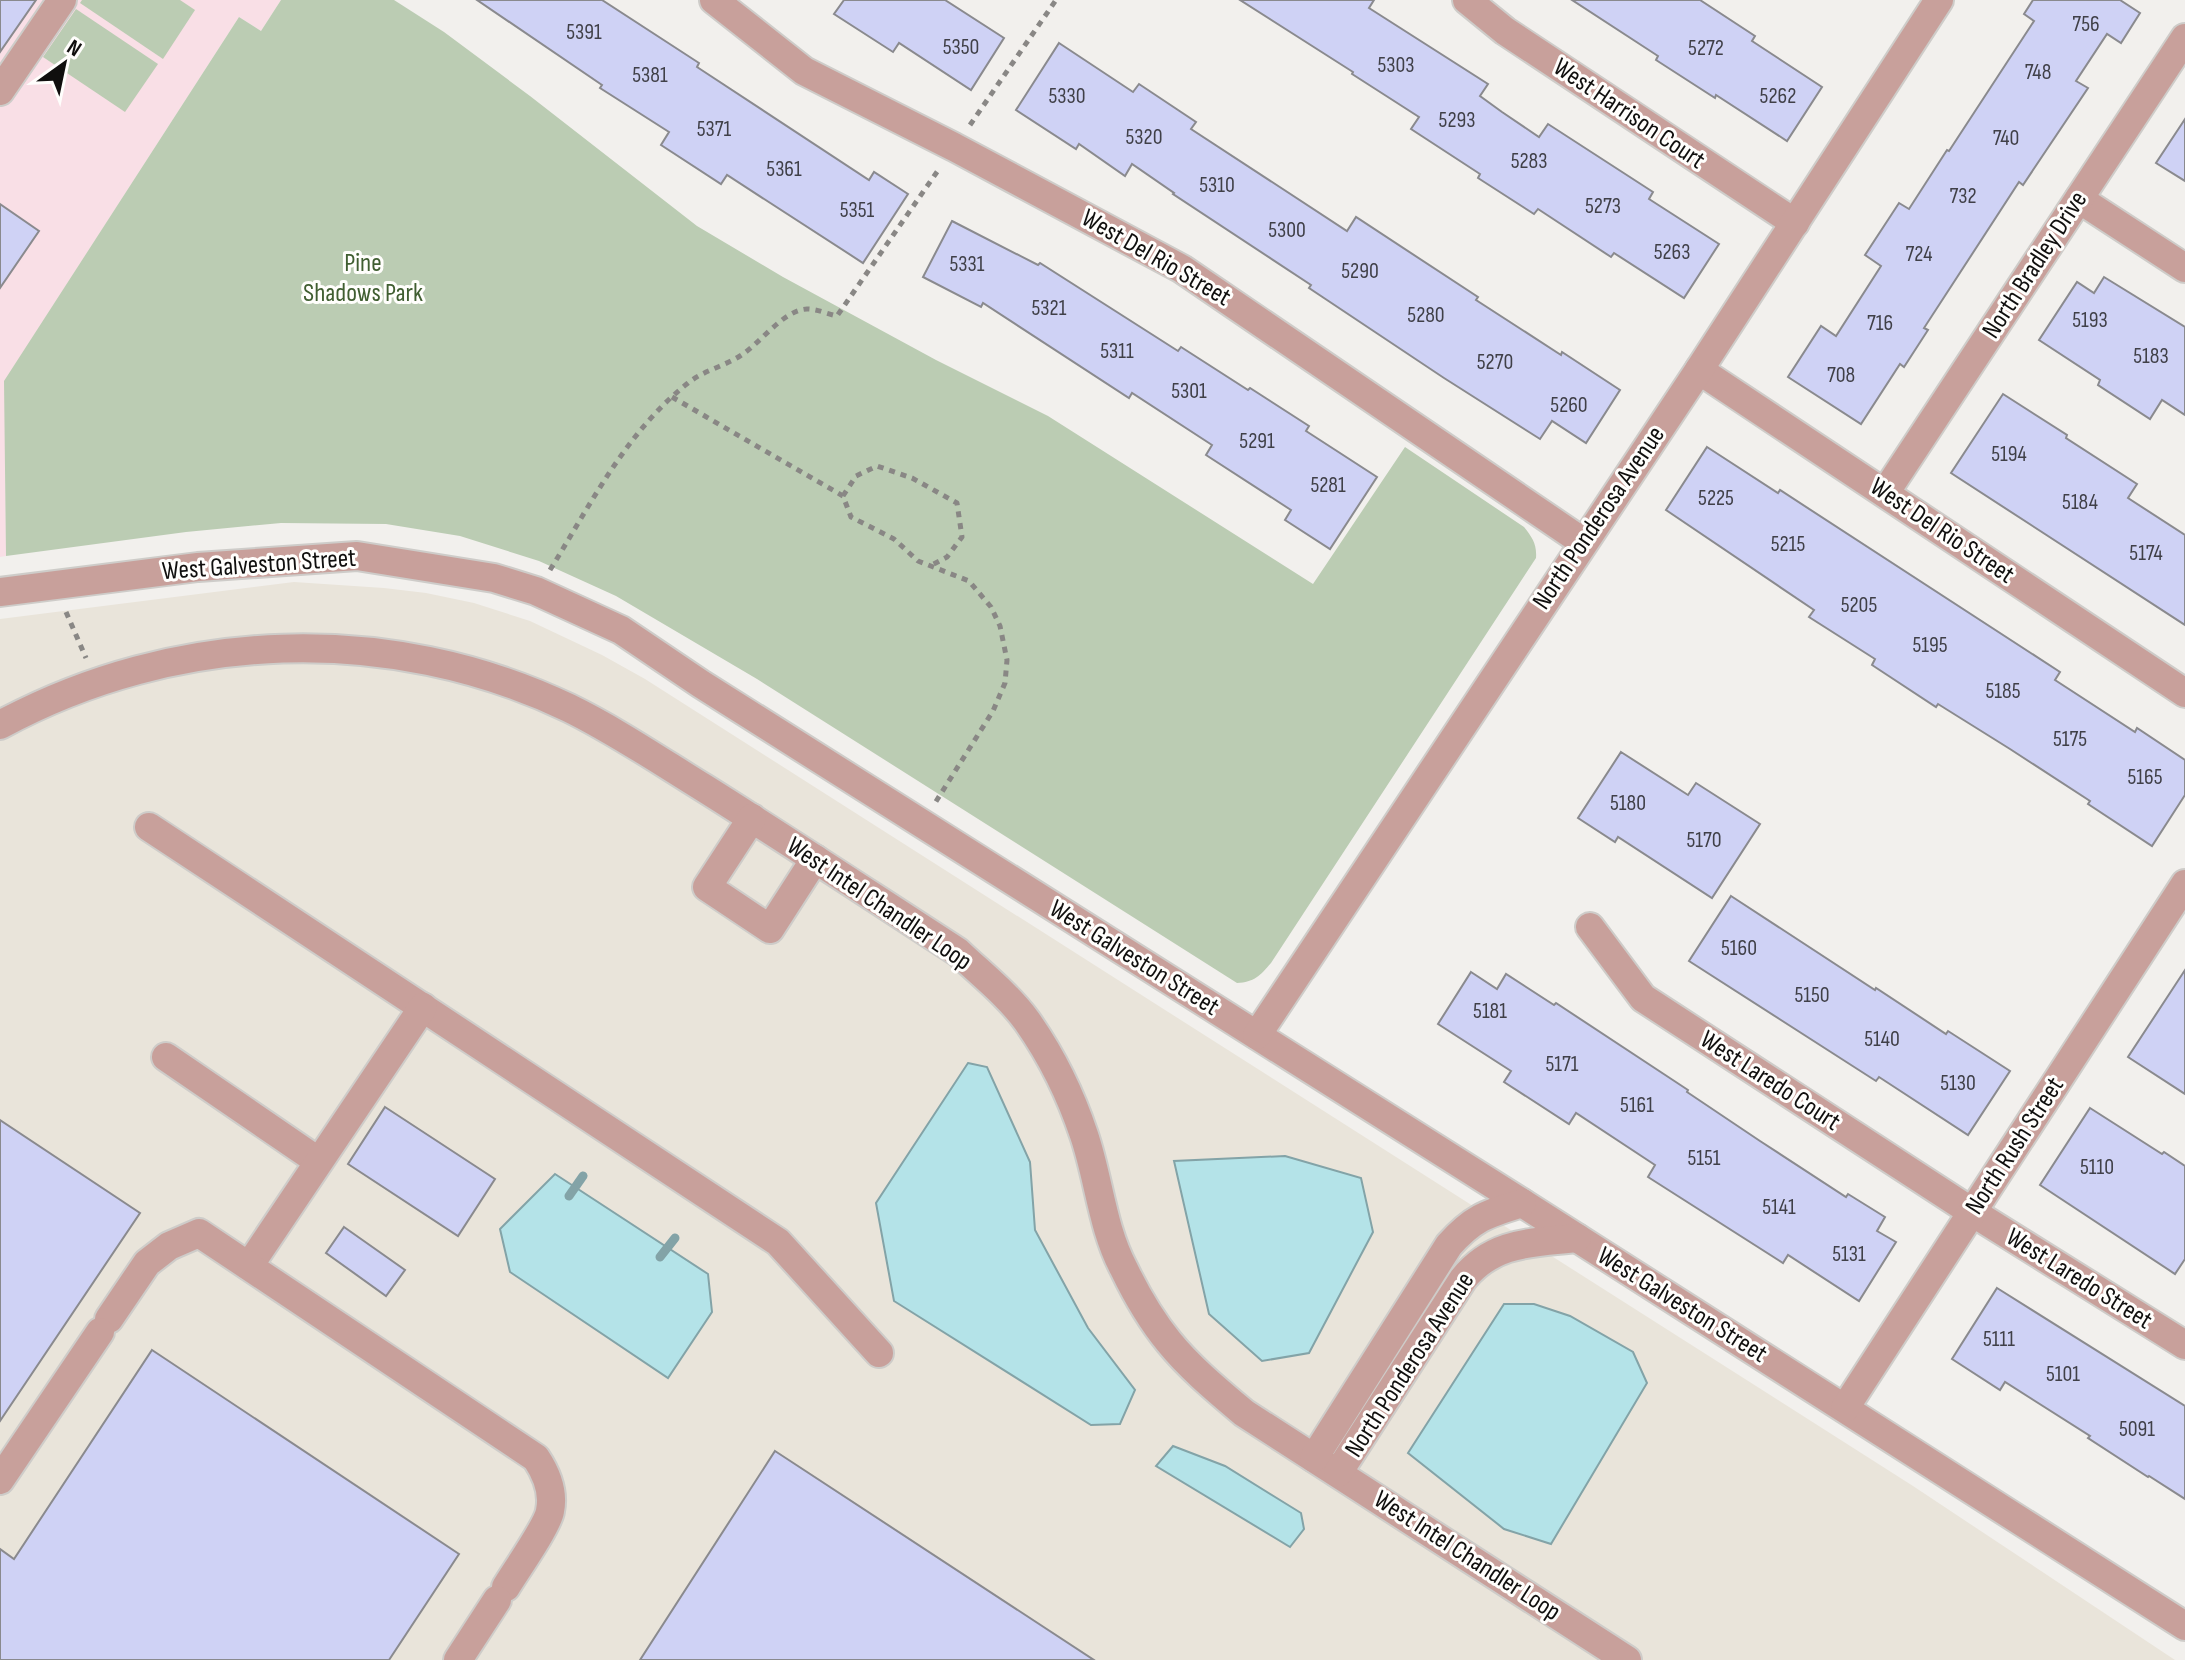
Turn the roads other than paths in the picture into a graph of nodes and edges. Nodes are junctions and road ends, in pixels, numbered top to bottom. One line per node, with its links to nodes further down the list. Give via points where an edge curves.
1 (62, 0): 6 (street)
2 (714, 0): 12 (street, West Del Rio Street, via 804,71 1182,269)
3 (1467, 0): 8 (street, West Harrison Court, via 1505,31)
4 (1939, 0): 8 (street, North Ponderosa Avenue)
5 (2185, 38): 7 (street, North Bradley Drive)
6 (0, 91)
7 (2079, 199): 9 (street); 11 (street, North Bradley Drive)
8 (1795, 223): 10 (street, North Ponderosa Avenue)
9 (2185, 268)
10 (1699, 370): 11 (street, West Del Rio Street); 12 (street, North Ponderosa Avenue)
11 (1885, 493): 14 (street, West Del Rio Street)
12 (1583, 542): 23 (street, North Ponderosa Avenue)
13 (0, 592): 23 (street, West Galveston Street, via 198,567 357,556 494,578 536,591 621,630)
14 (2185, 693)
15 (0, 725): 16 (street, West Intel Chandler Loop, via 97,682 179,659 273,648 422,659 491,677 569,708)
16 (752, 818): 18 (street, West Intel Chandler Loop); 18 (street, via 707,887 770,929)
17 (149, 827): 22 (street)
18 (815, 859): 33 (street, West Intel Chandler Loop, via 958,952 1026,1020 1076,1114 1122,1266 1141,1301 1168,1341 1214,1387)
19 (2185, 884): 20 (street, North Rush Street)
20 (2177, 914): 27 (street, North Rush Street)
21 (1590, 927): 27 (street, West Laredo Court, via 1643,998)
22 (423, 1007): 25 (street); 31 (street, via 778,1242)
23 (1257, 1035): 26 (street, West Galveston Street)
24 (166, 1057): 25 (street)
25 (318, 1161): 29 (street)
26 (1522, 1203): 28 (street, West Galveston Street); 33 (street, North Ponderosa Avenue, via 1474,1220 1449,1245)
27 (1972, 1212): 30 (street, West Laredo Street); 32 (street, North Rush Street)
28 (1577, 1238): 32 (street, West Galveston Street); 34 (street, North Ponderosa Avenue, via 1505,1247 1472,1268)
29 (249, 1266): 35 (street, via 199,1233 147,1263); 37 (street, via 536,1458 544,1470 550,1513)
30 (2185, 1345)
31 (879, 1353)
32 (1845, 1408): 36 (street, West Galveston Street)
33 (1314, 1458): 34 (street, West Intel Chandler Loop)
34 (1338, 1473): 38 (street, West Intel Chandler Loop)
35 (0, 1480)
36 (2185, 1626)
37 (458, 1660)
38 (1627, 1660)

